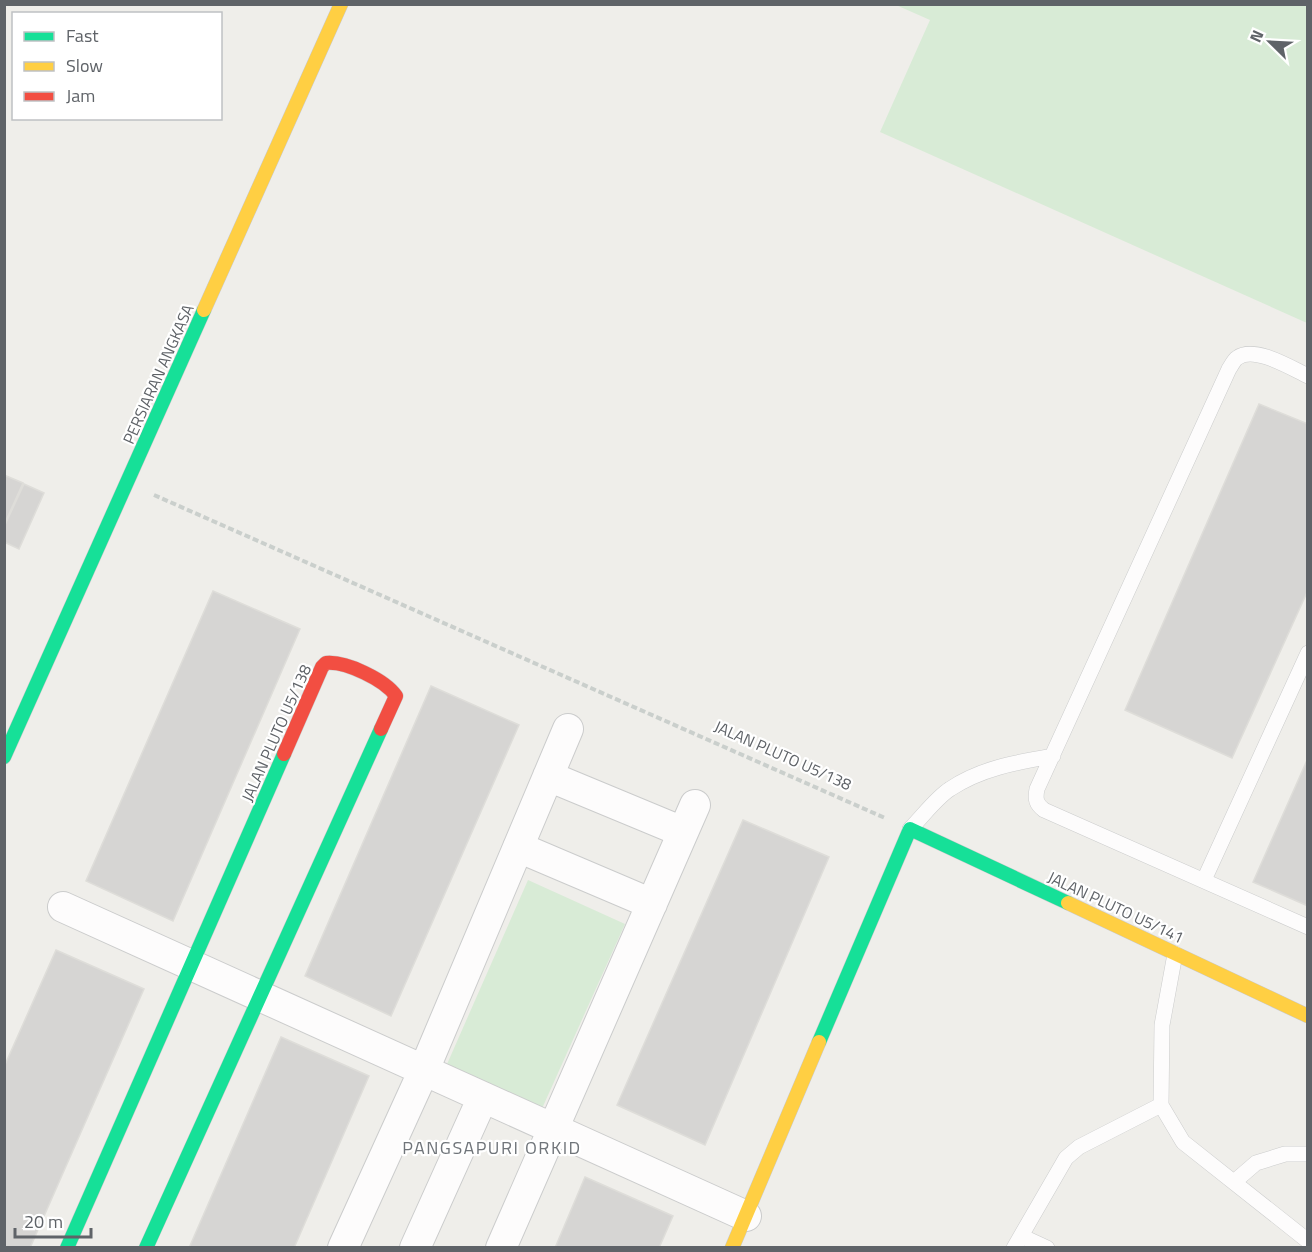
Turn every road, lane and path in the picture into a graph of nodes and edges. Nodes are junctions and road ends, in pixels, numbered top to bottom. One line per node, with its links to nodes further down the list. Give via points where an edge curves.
1 (341, 4): 3 (street, PERSIARAN ANGKASA)
2 (1308, 376): 6 (lane, via 1258,354 1236,358)
3 (127, 483): 7 (street, PERSIARAN ANGKASA); 10 (path, JALAN PLUTO U5/138)
4 (1308, 653): 13 (lane)
5 (568, 729): 8 (street)
6 (1053, 756): 10 (lane, via 1012,763 974,776 949,790); 13 (lane, via 1035,797 1044,810)
7 (4, 757)
8 (548, 776): 11 (street); 12 (street)
9 (695, 805): 11 (street)
10 (910, 829): 17 (street, JALAN PLUTO U5/141); 27 (street)
11 (682, 832): 14 (street)
12 (518, 847): 14 (street); 21 (street)
13 (1204, 880): 16 (lane)
14 (652, 904): 24 (street)
15 (63, 907): 18 (street)
16 (1308, 927)
17 (1175, 954): 20 (street, JALAN PLUTO U5/141); 23 (lane, via 1162,1025)
18 (193, 965): 19 (street); 19 (street, JALAN PLUTO U5/138, via 322,667 338,662 389,686 396,696); 30 (street, JALAN PLUTO U5/138)
19 (260, 996): 21 (street); 31 (street, JALAN PLUTO U5/138)
20 (1308, 1016)
21 (424, 1070): 22 (street); 32 (street)
22 (483, 1097): 24 (street); 33 (street)
23 (1161, 1105): 26 (lane, via 1183,1142); 29 (lane, via 1065,1158)
24 (554, 1129): 27 (street); 34 (street)
25 (1308, 1154): 26 (lane, via 1285,1154 1256,1163)
26 (1234, 1182): 28 (lane)
27 (746, 1216): 35 (street)
28 (1308, 1241)
29 (1017, 1242): 36 (lane)
30 (67, 1248)
31 (146, 1248)
32 (342, 1248)
33 (415, 1248)
34 (501, 1248)
35 (732, 1248)
36 (1047, 1248)

